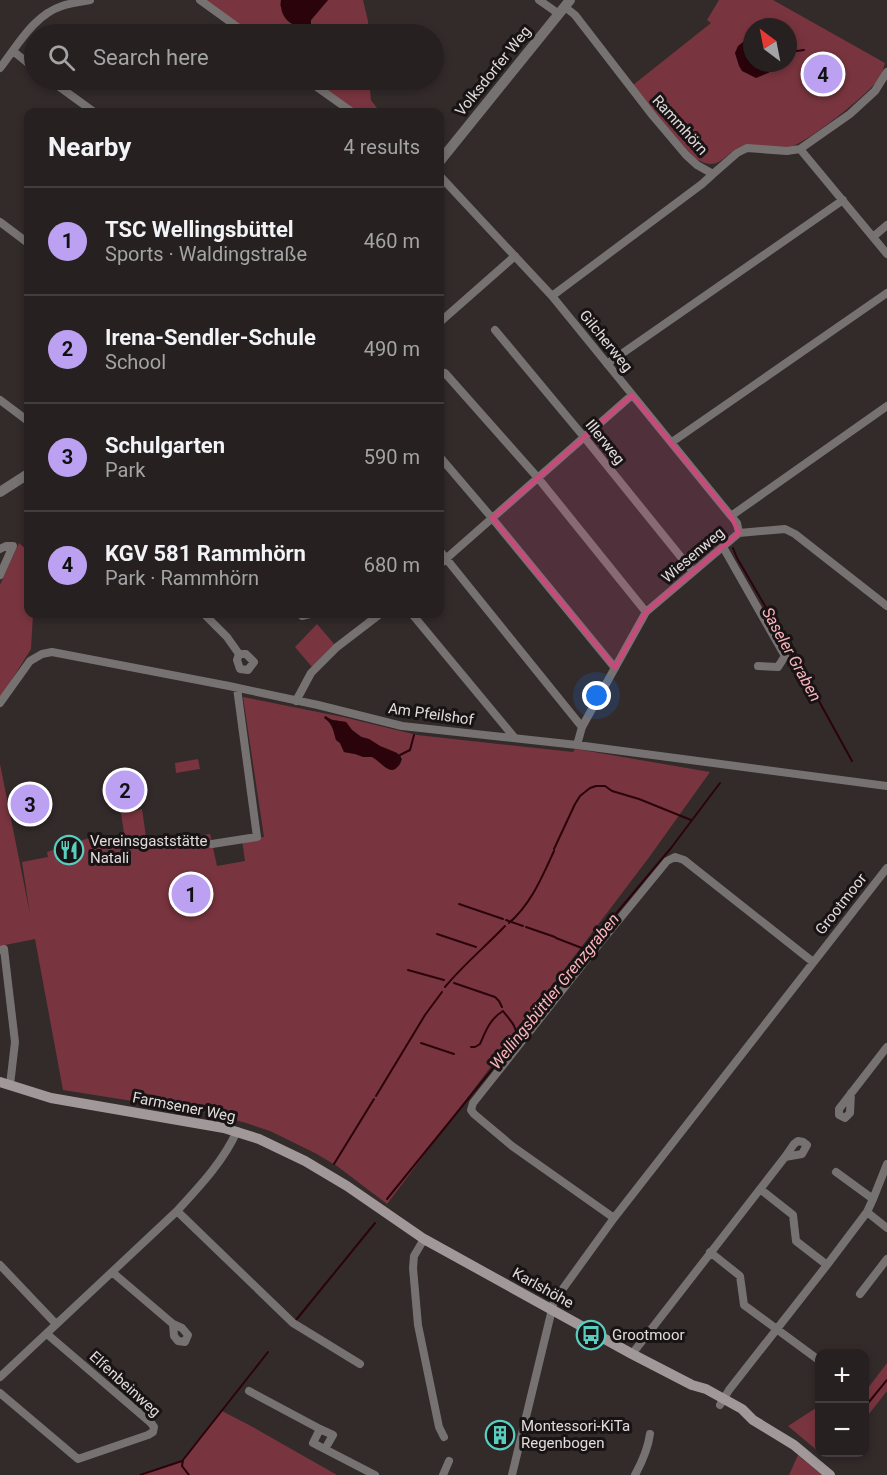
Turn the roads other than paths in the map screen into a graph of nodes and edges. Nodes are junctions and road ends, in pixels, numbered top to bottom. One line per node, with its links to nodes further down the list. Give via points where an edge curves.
1 (90, 0): 5 (street, via 62,6)
2 (200, 0): 6 (street)
3 (539, 0): 4 (street, Rammhörn)
4 (564, 7): 17 (street, Volksdorfer Weg); 18 (street, Rammhörn, via 575,15 686,154)
5 (34, 24)
6 (233, 24)
7 (24, 37): 8 (street)
8 (13, 51): 9 (street); 10 (street)
9 (24, 60)
10 (0, 68)
11 (887, 72): 16 (street, via 850,114)
12 (64, 90): 14 (street)
13 (321, 90): 15 (street)
14 (88, 108)
15 (346, 108)
16 (800, 149): 18 (street, Rammhörn, via 747,148); 20 (street)
17 (444, 156)
18 (713, 174): 28 (street)
19 (444, 180): 26 (street, Gilcherweg)
20 (843, 200): 23 (street); 31 (street)
21 (0, 222): 24 (street)
22 (887, 225): 23 (street)
23 (873, 237): 25 (street)
24 (24, 240)
25 (887, 254)
26 (514, 256): 28 (street, Gilcherweg); 29 (street)
27 (887, 293): 38 (street)
28 (552, 296): 31 (street, Gilcherweg)
29 (444, 318)
30 (495, 330): 37 (street, Illerweg)
31 (607, 364): 33 (street, Gilcherweg)
32 (445, 373): 41 (street)
33 (632, 395): 37 (street); 38 (street, Gilcherweg)
34 (0, 400): 36 (street)
35 (887, 406): 43 (street)
36 (24, 418)
37 (584, 437): 41 (street); 51 (street, Illerweg)
38 (672, 442): 43 (street, Gilcherweg)
39 (444, 462): 44 (street)
40 (24, 477): 42 (street)
41 (538, 478): 44 (street); 53 (street)
42 (0, 492)
43 (732, 516): 45 (street, Gilcherweg)
44 (492, 518): 48 (street); 59 (street)
45 (739, 533): 46 (street, Wiesenweg); 52 (street, Wiesenweg, via 785,530 795,534)
46 (723, 547): 51 (street, Wiesenweg); 58 (street, via 785,656 778,667)
47 (0, 549): 50 (street, via 13,546)
48 (444, 560)
49 (444, 562): 63 (street)
50 (1, 568)
51 (693, 572): 53 (street, Wiesenweg)
52 (887, 606)
53 (646, 612): 59 (street, Wiesenweg)
54 (208, 618): 57 (street)
55 (375, 618): 61 (street, via 311,673)
56 (415, 618): 64 (street)
57 (239, 654)
58 (758, 666)
59 (615, 668): 63 (street, Wiesenweg)
60 (237, 688): 61 (street, Am Pfeilshof); 62 (street, Am Pfeilshof, via 52,652 30,661); 67 (street, via 257,837)
61 (296, 700): 64 (street, Am Pfeilshof, via 402,726)
62 (0, 703)
63 (582, 727): 65 (street, Wiesenweg)
64 (514, 737): 65 (street, Am Pfeilshof)
65 (577, 745): 66 (street, Am Pfeilshof)
66 (887, 786)
67 (212, 844)
68 (887, 867): 70 (street, Grootmoor)
69 (0, 950): 72 (street, via 4,949 15,1042)
70 (813, 962): 83 (street, Grootmoor); 83 (street, via 684,860 675,857 667,861 473,1103 474,1114 512,1146)
71 (887, 1047): 73 (street)
72 (5, 1083): 74 (main road, Farmsener Weg, via 58,1099)
73 (851, 1093)
74 (237, 1131): 80 (street, via 200,1186); 81 (main road, Farmsener Weg, via 305,1161)
75 (785, 1157): 78 (street)
76 (887, 1164): 79 (street)
77 (836, 1172): 79 (street)
78 (760, 1189): 86 (street); 89 (street, via 793,1215 796,1241)
79 (873, 1199): 82 (street)
80 (177, 1211): 90 (street); 99 (street, via 293,1323)
81 (382, 1211): 85 (main road, Karlshöhe)
82 (867, 1212): 84 (street); 89 (street)
83 (615, 1218): 92 (street, Grootmoor)
84 (887, 1228)
85 (424, 1239): 92 (main road, Karlshöhe); 106 (street, via 414,1256 413,1268 418,1325)
86 (710, 1252): 95 (street, via 740,1276 744,1305); 97 (street)
87 (887, 1259): 91 (street)
88 (0, 1265): 93 (street)
89 (827, 1265): 95 (street)
90 (112, 1272): 93 (street); 94 (street)
91 (860, 1294)
92 (551, 1310): 97 (main road, Karlshöhe); 111 (street, Grootmoor)
93 (57, 1324): 96 (street)
94 (173, 1324)
95 (776, 1330): 98 (street); 103 (street)
96 (47, 1334): 100 (street); 102 (street, Elfenbeinweg, via 151,1423 153,1432 78,1459)
97 (632, 1354): 103 (main road, Karlshöhe, via 692,1385 703,1395)
98 (815, 1361)
99 (360, 1364)
100 (0, 1377)
101 (249, 1391): 104 (street)
102 (0, 1394)
103 (722, 1401): 113 (main road, Karlshöhe, via 739,1415 794,1445)
104 (320, 1429): 107 (street, via 313,1443); 107 (street, via 333,1435)
105 (650, 1434): 112 (street)
106 (444, 1437)
107 (325, 1449): 109 (street)
108 (450, 1461): 110 (street)
109 (375, 1475)
110 (443, 1475)
111 (512, 1475)
112 (635, 1475)
113 (830, 1475)

